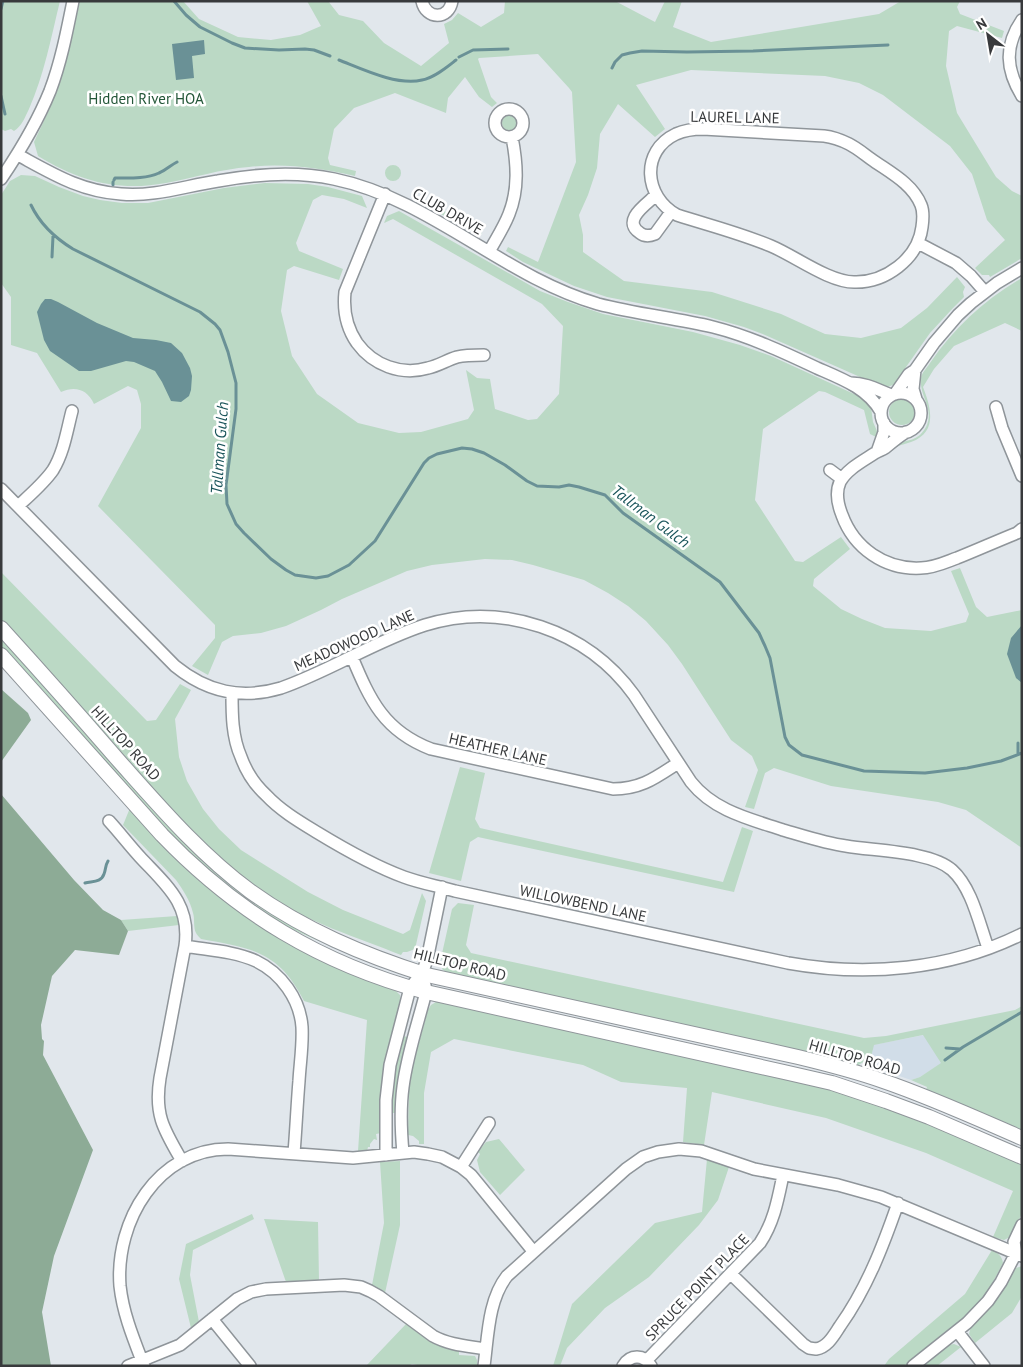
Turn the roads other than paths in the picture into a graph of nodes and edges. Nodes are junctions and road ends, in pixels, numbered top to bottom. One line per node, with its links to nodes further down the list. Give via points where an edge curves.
1 (74, 1): 7 (street, via 54,80)
2 (422, 1): 3 (street, via 426,11 436,16 449,10)
3 (452, 1)
4 (1022, 20): 5 (street, via 1012,36 1009,56 1012,76)
5 (1022, 96)
6 (512, 137): 13 (street, via 517,171 515,196 510,213)
7 (18, 155): 8 (street); 9 (street, CLUB DRIVE, via 58,178 92,190 119,194 155,194 218,180 288,174 334,179)
8 (1, 180)
9 (385, 194): 13 (street, CLUB DRIVE); 16 (street, via 345,292 346,318 354,338 375,361 397,370 427,369 458,357)
10 (656, 195): 11 (street, LAUREL LANE); 11 (street, via 634,216 633,224 637,231 647,236 655,234); 12 (street, LAUREL LANE, via 650,176 654,156 661,145 683,131 703,129 836,138 908,185 916,195 923,210)
11 (671, 212): 12 (street, LAUREL LANE, via 760,241 833,278 848,282 868,281 892,272)
12 (918, 243): 15 (street, via 956,263)
13 (489, 252): 18 (street, CLUB DRIVE, via 578,298 732,332)
14 (1022, 268): 15 (street)
15 (985, 292): 17 (street, via 958,315)
16 (484, 355)
17 (915, 370): 19 (street); 20 (street)
18 (851, 383): 19 (street, CLUB DRIVE, via 865,384); 23 (street, CLUB DRIVE, via 876,403)
19 (893, 394): 20 (street, via 906,393); 23 (street, via 884,402)
20 (916, 400): 24 (street, via 921,408 921,417 914,428)
21 (996, 407): 27 (street)
22 (72, 411): 30 (street, via 64,446 53,470)
23 (882, 417): 24 (street, via 892,431); 25 (street, via 884,432)
24 (906, 432): 25 (street)
25 (877, 452): 28 (street)
26 (830, 470): 28 (street)
27 (1022, 476)
28 (842, 479): 31 (street, via 838,499 848,528 863,548 895,566 930,567 998,541)
29 (1, 489): 30 (street, MEADOWOOD LANE)
30 (18, 506): 35 (street, MEADOWOOD LANE, via 175,666 197,681)
31 (1022, 528)
32 (1, 628): 42 (main road, HILLTOP ROAD, via 172,820 225,871 251,892 311,928 370,955)
33 (1, 655): 43 (main road, via 162,835 213,883 255,916 292,938 351,967)
34 (352, 657): 35 (street, MEADOWOOD LANE, via 282,688 258,693); 36 (street, HEATHER LANE, via 374,704 385,719 410,739 431,749 613,789 642,785); 36 (street, MEADOWOOD LANE, via 411,630 456,618 501,618 542,626 578,643 616,673)
35 (232, 693): 38 (street, WILLOWBEND LANE, via 232,723 238,749 245,767 266,796 291,816 362,858 405,877)
36 (678, 764): 41 (street, MEADOWOOD LANE, via 694,787 728,811 826,842 921,856 942,863 952,870 967,890)
37 (109, 821): 40 (street, via 178,900 185,921)
38 (442, 887): 41 (street, WILLOWBEND LANE, via 818,967 862,970 915,966); 42 (street)
39 (1022, 934): 41 (street, WILLOWBEND LANE)
40 (185, 946): 47 (street, via 238,955 257,962 274,973 291,994 300,1016 302,1036); 51 (street, via 158,1096 162,1123)
41 (988, 948)
42 (422, 973): 43 (street); 44 (street); 46 (main road, HILLTOP ROAD, via 847,1069 918,1094)
43 (410, 988): 44 (main road); 49 (street, via 388,1078)
44 (426, 992): 48 (street, via 403,1084); 50 (main road, via 832,1084 909,1109)
45 (490, 1123): 52 (street)
46 (1022, 1138)
47 (294, 1153): 49 (street, via 353,1158); 51 (street, via 221,1149)
48 (403, 1153): 49 (street); 52 (street, via 435,1155)
49 (386, 1155)
50 (1022, 1157)
51 (182, 1161): 62 (street, via 158,1178 144,1196 130,1222 122,1251 120,1282 123,1306)
52 (461, 1167): 56 (street)
53 (783, 1175): 54 (street, via 857,1190); 56 (street, via 694,1149 654,1153 626,1169); 58 (street, SPRUCE POINT PLACE, via 768,1230)
54 (898, 1203): 57 (street); 58 (street, via 861,1295 817,1355)
55 (1022, 1225): 57 (street, via 1014,1242)
56 (533, 1251): 61 (street, via 504,1278 498,1290)
57 (1020, 1253): 60 (street, via 988,1302)
58 (731, 1274): 63 (street, SPRUCE POINT PLACE)
59 (212, 1320): 61 (street, via 237,1299 257,1291 350,1285 376,1294 441,1340); 62 (street, via 180,1345); 65 (street)
60 (957, 1331): 68 (street); 69 (street)
61 (486, 1349): 66 (street)
62 (143, 1363): 64 (street)
63 (649, 1363): 67 (street, SPRUCE POINT PLACE, via 633,1357)
64 (128, 1366)
65 (250, 1366)
66 (484, 1366)
67 (623, 1366)
68 (913, 1366)
69 (984, 1366)

